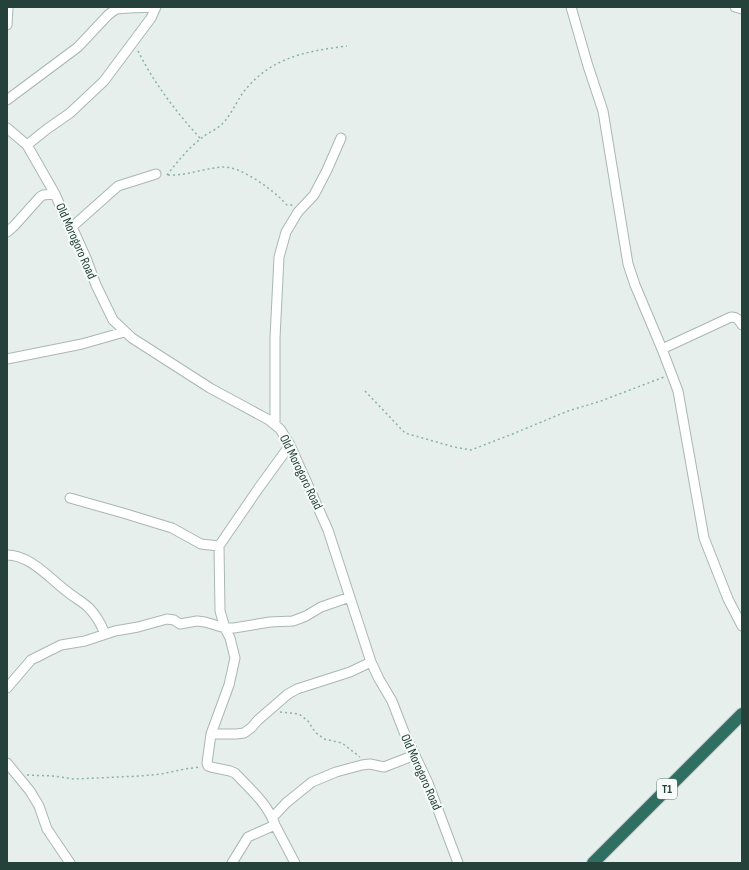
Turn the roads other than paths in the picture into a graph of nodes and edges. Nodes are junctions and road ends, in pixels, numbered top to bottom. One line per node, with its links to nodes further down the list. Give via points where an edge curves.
1 (8, 7): 6 (street)
2 (156, 7): 7 (street, via 116,9 78,47); 10 (street, via 104,81 63,119)
3 (571, 7): 17 (street, via 603,111 628,264)
4 (735, 7): 5 (street)
5 (742, 9)
6 (7, 25)
7 (7, 100)
8 (7, 128): 10 (street, Old Morogoro Road)
9 (342, 138): 19 (street, via 314,195 298,212 286,232 278,257)
10 (27, 145): 12 (street, Old Morogoro Road)
11 (156, 174): 13 (street, via 118,186)
12 (55, 194): 13 (street, Old Morogoro Road); 14 (street, via 40,197)
13 (72, 227): 16 (street, Old Morogoro Road, via 106,306 113,320)
14 (7, 232)
15 (742, 325): 17 (street, via 735,317 731,317)
16 (124, 332): 18 (street, via 82,344); 19 (street, Old Morogoro Road, via 210,388)
17 (662, 349): 25 (street, via 678,391 704,538 728,599)
18 (7, 359)
19 (275, 424): 20 (street, Old Morogoro Road)
20 (290, 445): 22 (street); 24 (street, Old Morogoro Road, via 328,530)
21 (70, 498): 22 (street, via 172,528 202,544)
22 (219, 546): 26 (street, via 220,611)
23 (7, 555): 27 (street, via 21,558 40,568 69,594 88,606)
24 (350, 597): 26 (street, via 320,607 298,620 270,622 244,628); 28 (street, Old Morogoro Road)
25 (742, 626)
26 (225, 628): 27 (street, via 197,621 180,624 171,619); 31 (street, via 233,649 234,665)
27 (105, 634): 29 (street, via 61,645 31,660)
28 (371, 662): 31 (street, via 350,672 297,689 281,699 244,733); 32 (street, Old Morogoro Road, via 392,701)
29 (7, 688)
30 (742, 714): 39 (highway, T1)
31 (211, 734): 34 (street, via 208,766 235,773 264,804)
32 (415, 755): 34 (street, via 384,767 362,765 312,782 286,803); 38 (street, Old Morogoro Road)
33 (7, 763): 35 (street, via 30,791 39,806 47,829)
34 (274, 822): 36 (street, via 248,837); 37 (street)
35 (70, 863)
36 (232, 863)
37 (295, 863)
38 (458, 863)
39 (593, 863)

